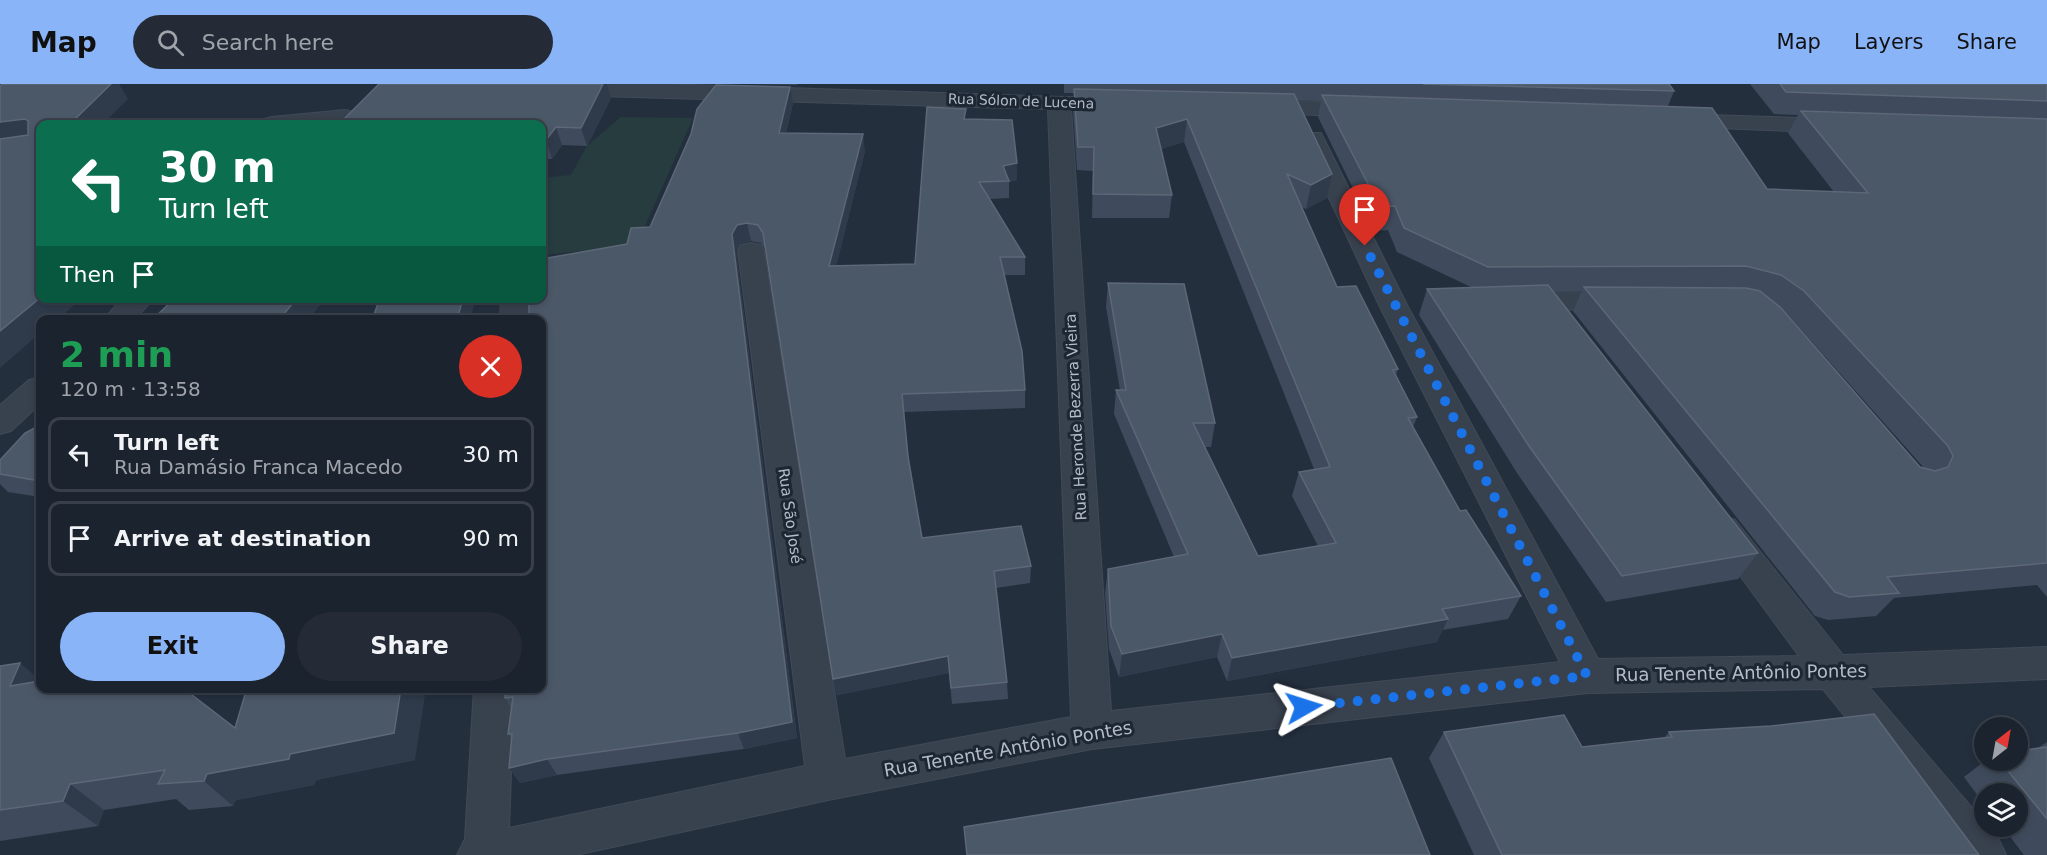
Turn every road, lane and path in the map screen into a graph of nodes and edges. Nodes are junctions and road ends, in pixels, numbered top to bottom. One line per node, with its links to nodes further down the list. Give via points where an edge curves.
1 (546, 88): 3 (street, Rua Sólon de Lucena)
2 (1674, 102): 11 (street)
3 (1059, 103): 4 (street, Rua Sólon de Lucena); 27 (street, Rua Heronde Bezerra Vieira)
4 (1143, 105)
5 (1239, 107): 6 (street)
6 (1299, 108): 7 (street); 25 (street, via 1405,305)
7 (1381, 111)
8 (347, 115): 9 (street)
9 (305, 120)
10 (1652, 120): 11 (street)
11 (1687, 121): 12 (street)
12 (1855, 127)
13 (751, 251): 28 (street, Rua São José)
14 (1546, 300): 15 (street); 16 (street); 19 (street)
15 (1650, 300)
16 (1487, 302)
17 (135, 303): 18 (street)
18 (122, 315)
19 (1568, 328)
20 (36, 391): 21 (street)
21 (0, 423)
22 (1704, 504): 24 (street)
23 (2047, 663): 24 (street, Rua Tenente Antônio Pontes)
24 (1833, 672): 25 (street, Rua Tenente Antônio Pontes); 30 (street)
25 (1587, 676): 27 (street, Rua Tenente Antônio Pontes)
26 (494, 693): 29 (street)
27 (1092, 730): 28 (street, Rua Tenente Antônio Pontes)
28 (828, 782): 29 (street, Rua Tenente Antônio Pontes)
29 (483, 854)
30 (1984, 855)

